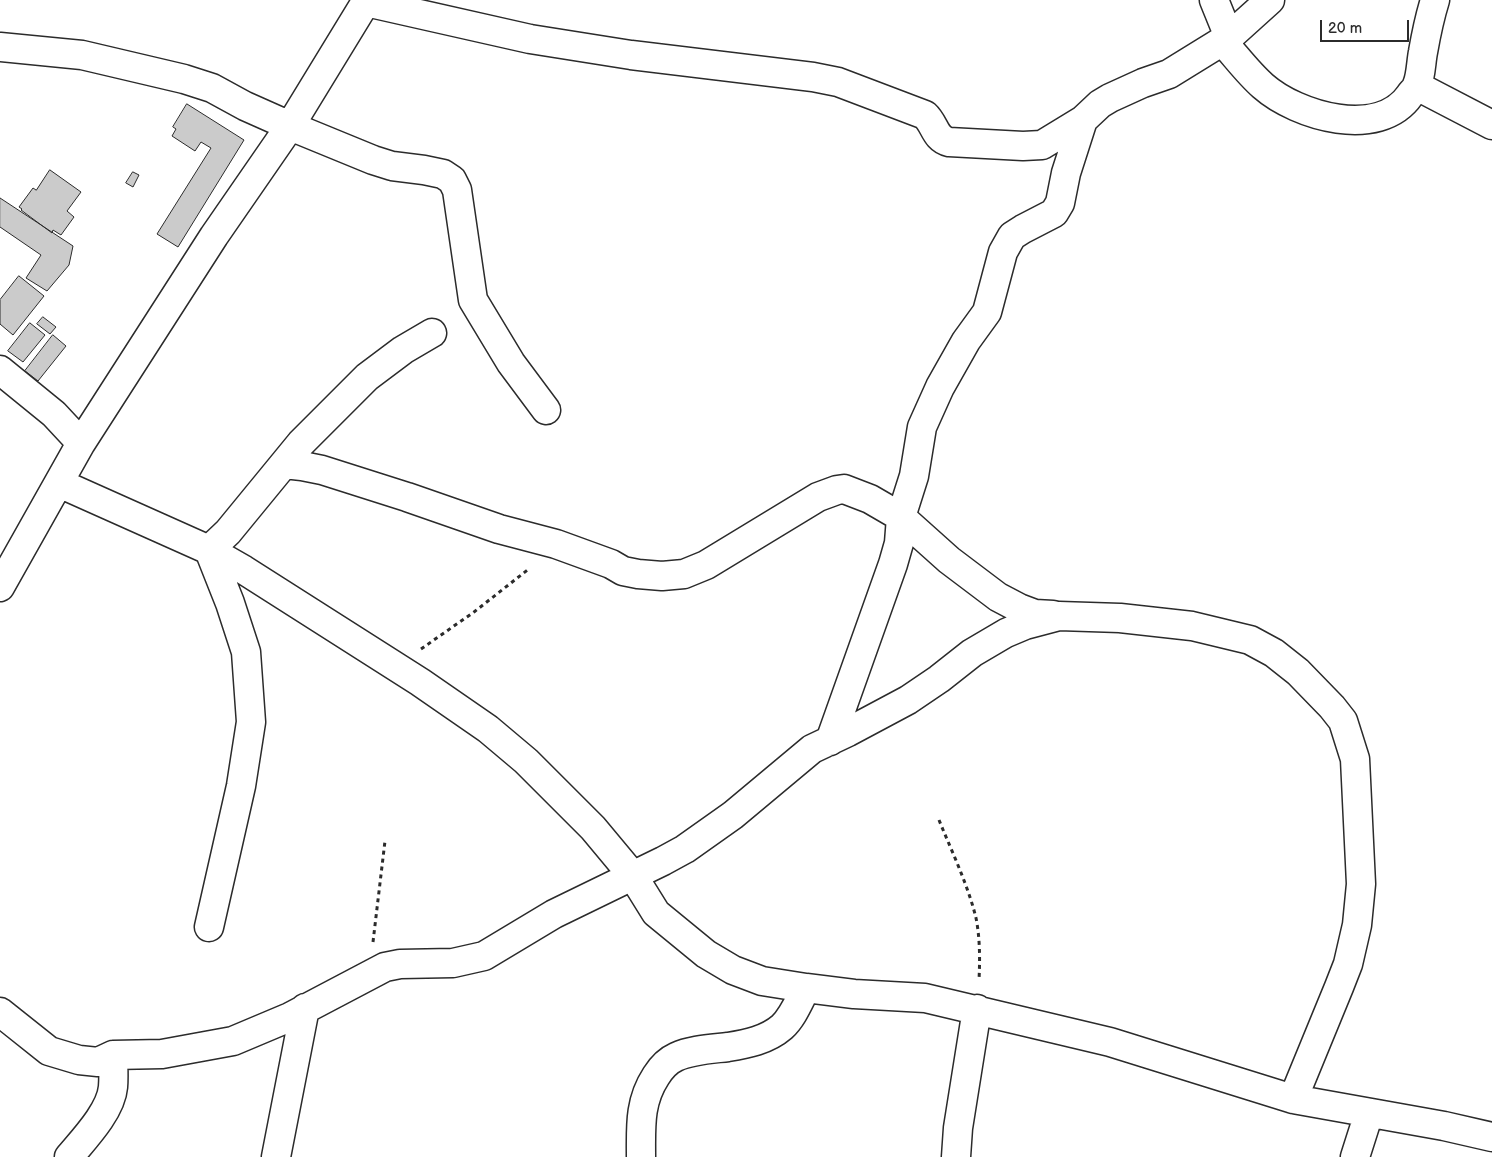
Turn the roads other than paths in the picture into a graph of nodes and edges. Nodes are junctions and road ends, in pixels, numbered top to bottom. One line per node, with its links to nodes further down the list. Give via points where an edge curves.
1 (1214, 0): 5 (street)
2 (1270, 0): 5 (street)
3 (1436, 0): 7 (street)
4 (366, 1): 8 (street, via 530,39 838,82 925,115 939,138 949,142 1042,145); 10 (street)
5 (1225, 39): 7 (street, via 1263,86 1300,109 1321,115 1362,120 1378,117 1395,111); 8 (street, via 1169,74 1100,104)
6 (0, 47): 10 (street, via 82,55 184,79 212,88)
7 (1417, 86): 9 (street)
8 (1083, 120): 17 (street, via 1060,203 1054,212 1012,236 1003,252 987,312 966,341 922,427 914,476)
9 (1492, 125)
10 (290, 126): 13 (street, via 373,160 442,174 452,180 457,190 473,300 511,363); 14 (street, via 214,236)
11 (432, 333): 15 (street, via 367,377)
12 (0, 370): 14 (street, via 54,414)
13 (546, 410)
14 (81, 443): 16 (street)
15 (284, 464): 17 (street, via 322,470 499,529 556,544 638,574 684,574 706,565 818,497 837,490 860,494); 18 (street)
16 (58, 483): 18 (street); 19 (street)
17 (901, 518): 20 (street, via 998,597 1035,614); 21 (street, via 893,564)
18 (209, 550): 22 (street, via 310,610 488,730 526,761 593,828); 23 (street, via 246,652 251,722 241,786)
19 (0, 587)
20 (1060, 616): 21 (street, via 1025,625 989,642 922,691); 29 (street, via 1120,618 1192,626 1250,640 1274,652 1298,672 1342,721 1355,759 1361,884 1357,925 1348,964)
21 (830, 741): 22 (street, via 800,758 709,833)
22 (633, 876): 24 (street, via 656,913 706,954 733,970 762,981); 25 (street, via 554,914 484,956 454,963 385,967)
23 (210, 927)
24 (806, 988): 26 (street, via 925,998); 34 (street, via 783,1026 765,1038 685,1054 662,1068 644,1098)
25 (305, 1008): 28 (street, via 233,1041 162,1054); 33 (street)
26 (977, 1010): 29 (street, via 1110,1042); 35 (street)
27 (0, 1012): 28 (street, via 56,1054 98,1062)
28 (113, 1055): 32 (street, via 113,1089 105,1110)
29 (1293, 1099): 30 (street)
30 (1369, 1113): 31 (street); 36 (street)
31 (1492, 1137)
32 (69, 1157)
33 (276, 1157)
34 (641, 1157)
35 (956, 1157)
36 (1355, 1157)

